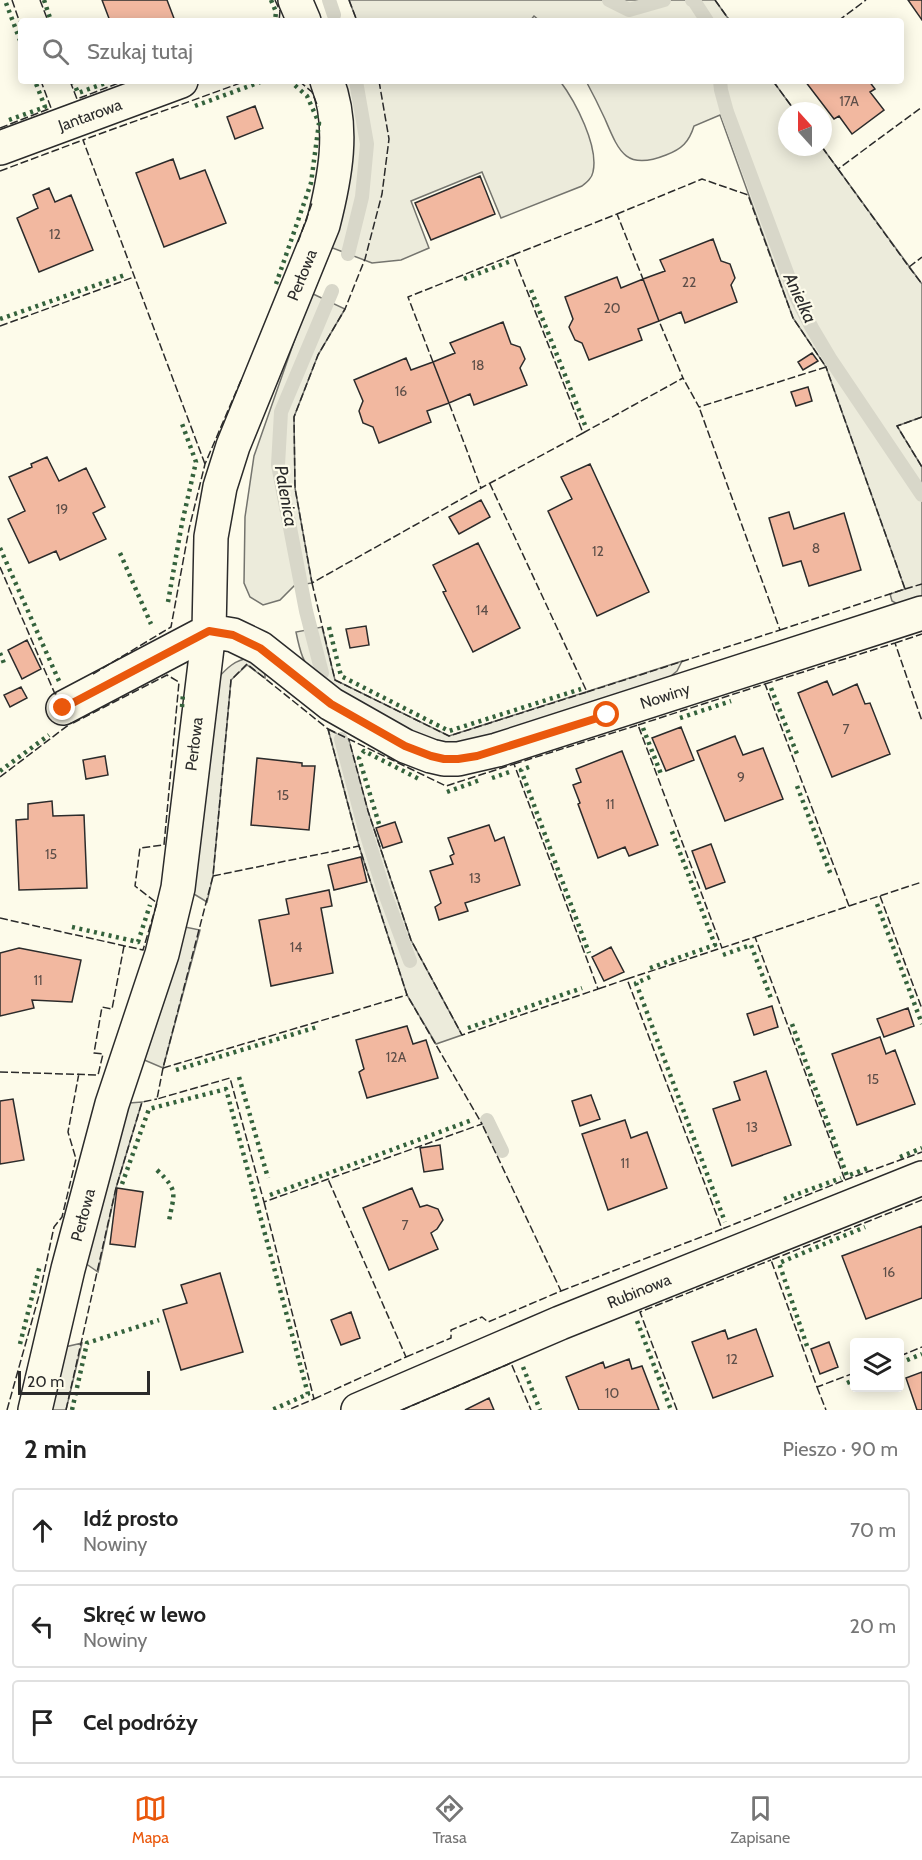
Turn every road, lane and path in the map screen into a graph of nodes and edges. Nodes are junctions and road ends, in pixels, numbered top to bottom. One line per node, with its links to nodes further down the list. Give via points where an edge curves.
1 (295, 0): 2 (street)
2 (303, 18)
3 (173, 84): 5 (street, Jantarowa)
4 (328, 84): 7 (street, Perłowa, via 336,130 330,197 323,225 232,446 220,487 211,537)
5 (0, 148)
6 (922, 613): 7 (street, Nowiny, via 497,750 458,759 431,756 405,746 331,704 260,648 233,635)
7 (209, 631): 8 (street); 10 (street, Perłowa, via 178,888 162,954 112,1104)
8 (63, 708)
9 (922, 1178): 11 (street, Rubinowa, via 560,1323)
10 (35, 1410)
11 (358, 1410)

